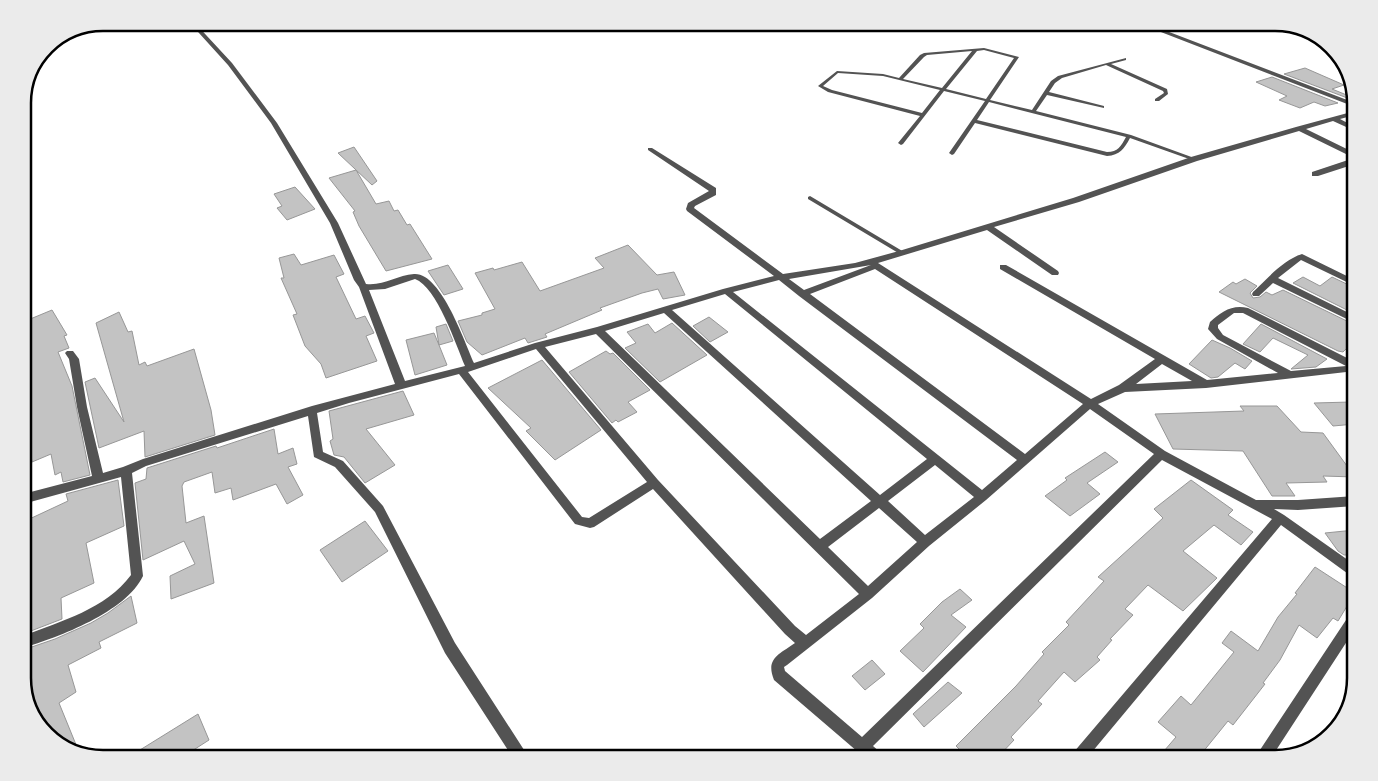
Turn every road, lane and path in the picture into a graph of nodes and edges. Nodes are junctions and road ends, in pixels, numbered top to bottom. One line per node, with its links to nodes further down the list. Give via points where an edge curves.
1 (199, 31): 37 (street, via 230,64 274,124 334,223)
2 (1161, 31): 11 (street)
3 (974, 50): 6 (lane, via 926,54); 7 (lane); 10 (lane, via 1012,54 1018,58)
4 (1124, 59): 5 (lane)
5 (1107, 64): 8 (lane, via 1060,77); 9 (lane, via 1165,90 1166,94)
6 (900, 79): 7 (lane); 14 (lane, via 845,71 833,75 820,86)
7 (942, 89): 10 (lane); 14 (lane)
8 (1046, 93): 12 (lane); 13 (lane)
9 (1157, 100)
10 (989, 101): 13 (lane); 17 (lane)
11 (1347, 102)
12 (1102, 106)
13 (1034, 112): 20 (lane)
14 (922, 115): 21 (lane)
15 (1347, 115): 16 (street)
16 (1333, 119): 18 (street); 19 (street)
17 (974, 121): 20 (lane, via 1107,154 1120,152); 24 (lane)
18 (1347, 125)
19 (1298, 128): 23 (street); 25 (street)
20 (1129, 136): 25 (lane)
21 (901, 143)
22 (650, 149): 34 (street, via 713,190 690,209)
23 (1347, 152)
24 (952, 154)
25 (1194, 159): 29 (street, via 1076,200)
26 (1347, 164): 27 (street)
27 (1315, 174)
28 (810, 198): 30 (lane)
29 (987, 226): 30 (street); 33 (street)
30 (902, 253): 31 (street)
31 (874, 264): 34 (street); 39 (street); 54 (street)
32 (1003, 267): 46 (street)
33 (1055, 274)
34 (782, 277): 38 (street); 39 (street)
35 (1272, 278): 36 (street, via 1302,257); 40 (street); 42 (street)
36 (1347, 279)
37 (363, 287): 49 (street, via 376,289 417,276 425,279 436,292); 52 (street)
38 (726, 291): 41 (street); 57 (street)
39 (802, 294): 58 (street)
40 (1256, 294)
41 (666, 310): 43 (street); 64 (street)
42 (1347, 316)
43 (598, 330): 44 (street); 69 (street)
44 (538, 346): 49 (street); 61 (street)
45 (70, 353): 60 (street, via 74,359)
46 (1162, 360): 51 (street); 53 (street)
47 (1347, 363): 50 (street, via 1245,310 1234,308 1212,324 1220,337)
48 (1347, 368): 50 (street)
49 (466, 369): 52 (street); 61 (street, via 579,521 590,523)
50 (1290, 375): 51 (street)
51 (1206, 384): 53 (street)
52 (401, 385): 55 (street)
53 (1123, 388): 54 (street)
54 (1090, 404): 56 (street); 58 (street)
55 (312, 410): 59 (street); 76 (street, via 318,454 339,464 378,509 450,648)
56 (1161, 454): 66 (street); 75 (street)
57 (934, 460): 63 (street); 64 (street)
58 (1025, 460): 63 (street)
59 (126, 471): 60 (street); 73 (street, via 137,576 132,585 119,597 85,617)
60 (98, 477): 62 (street)
61 (654, 483): 74 (street, via 790,630)
62 (31, 497)
63 (982, 497): 68 (street)
64 (878, 501): 68 (street); 69 (street)
65 (1347, 502): 66 (street)
66 (1253, 504): 67 (street)
67 (1280, 518): 70 (street); 78 (street)
68 (925, 542): 71 (street)
69 (820, 547): 71 (street)
70 (1347, 566)
71 (868, 594): 74 (street)
72 (1347, 632): 79 (street)
73 (31, 639)
74 (806, 643): 75 (street, via 777,666 780,675)
75 (862, 747): 77 (street)
76 (516, 750)
77 (866, 750)
78 (1085, 750)
79 (1268, 750)

